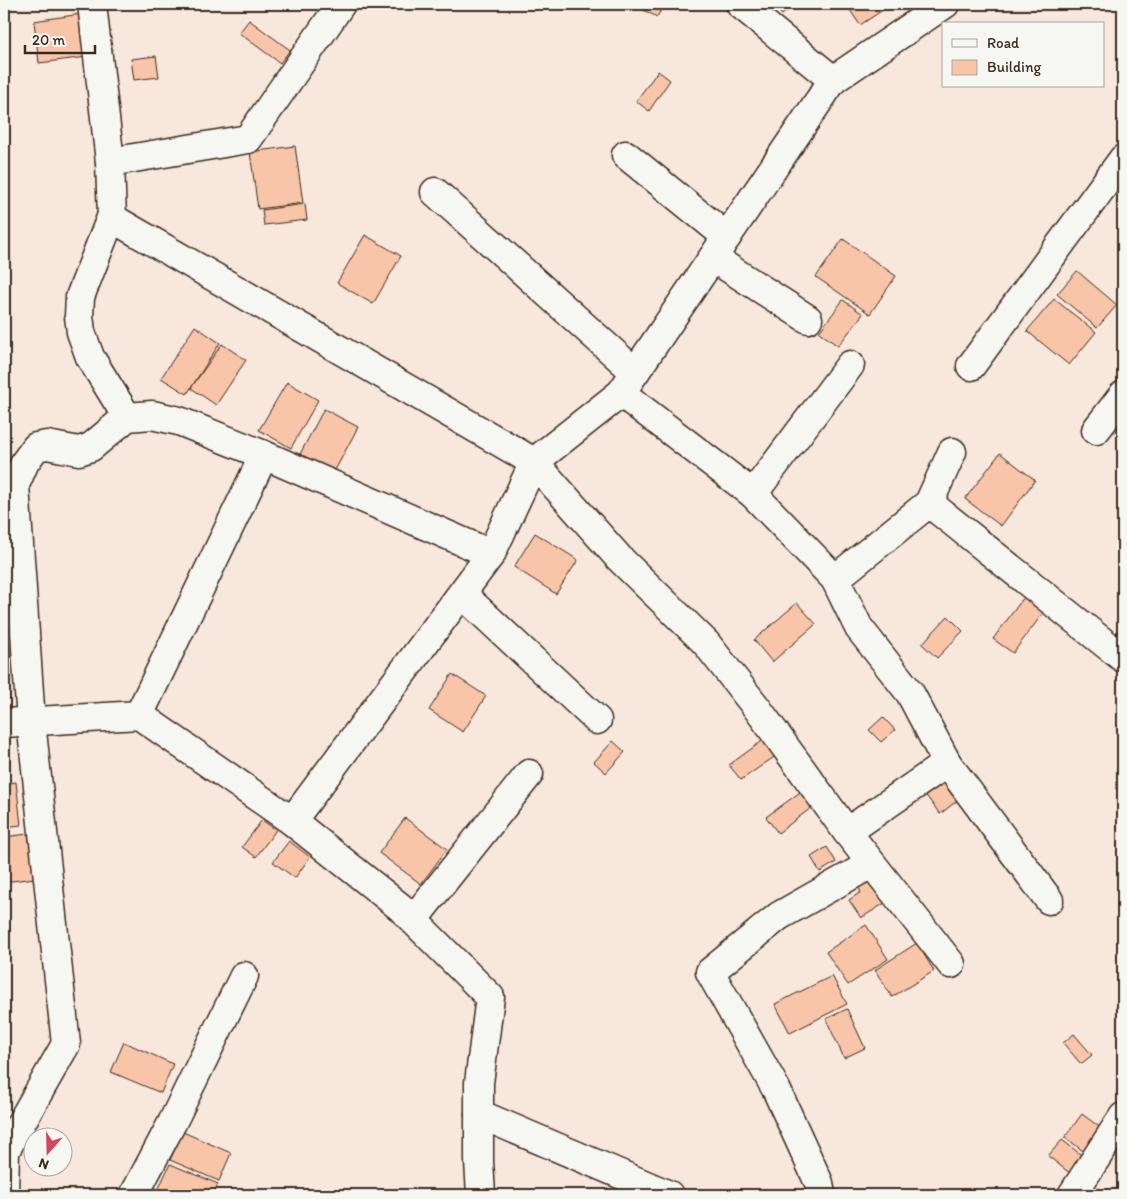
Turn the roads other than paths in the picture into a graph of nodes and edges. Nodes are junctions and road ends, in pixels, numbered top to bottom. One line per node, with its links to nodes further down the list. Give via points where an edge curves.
1 (92, 4): 8 (street)
2 (341, 4): 8 (street, via 248,139)
3 (740, 4): 5 (street)
4 (945, 4): 5 (street)
5 (833, 80): 11 (street)
6 (626, 155): 11 (street)
7 (1123, 159): 14 (street)
8 (110, 162): 10 (street)
9 (435, 192): 15 (street)
10 (112, 215): 17 (street, via 80,297 79,316 90,357); 21 (street, via 112,218)
11 (720, 247): 12 (street); 15 (street)
12 (808, 320)
13 (850, 365): 22 (street)
14 (971, 366)
15 (628, 382): 21 (street); 22 (street)
16 (1123, 395): 18 (street)
17 (127, 417): 20 (street, via 152,415 179,421); 30 (street, via 91,447 79,451 47,445 36,447 15,485)
18 (1096, 430)
19 (952, 452): 23 (street)
20 (264, 455): 24 (street); 28 (street)
21 (534, 462): 24 (street); 35 (street, via 619,558 706,643 758,708)
22 (753, 494): 25 (street)
23 (929, 503): 25 (street); 27 (street)
24 (491, 554): 26 (street)
25 (835, 579): 32 (street, via 859,628 910,693)
26 (462, 594): 29 (street); 34 (street)
27 (1123, 658)
28 (138, 715): 30 (street); 34 (street)
29 (597, 720)
30 (31, 722): 31 (street); 43 (street, via 66,1044)
31 (4, 723)
32 (947, 763): 35 (street); 37 (street)
33 (529, 774): 38 (street)
34 (292, 821): 38 (street)
35 (847, 832): 36 (street)
36 (871, 864): 39 (street); 48 (street, via 779,916 710,972 776,1089 819,1183)
37 (1049, 900)
38 (413, 920): 41 (street, via 490,996 479,1083)
39 (951, 964)
40 (244, 976): 46 (street)
41 (479, 1114): 44 (street); 47 (street)
42 (1123, 1117): 49 (street)
43 (4, 1151): 45 (street)
44 (658, 1193)
45 (4, 1195)
46 (134, 1195)
47 (481, 1195)
48 (821, 1195)
49 (1072, 1195)

